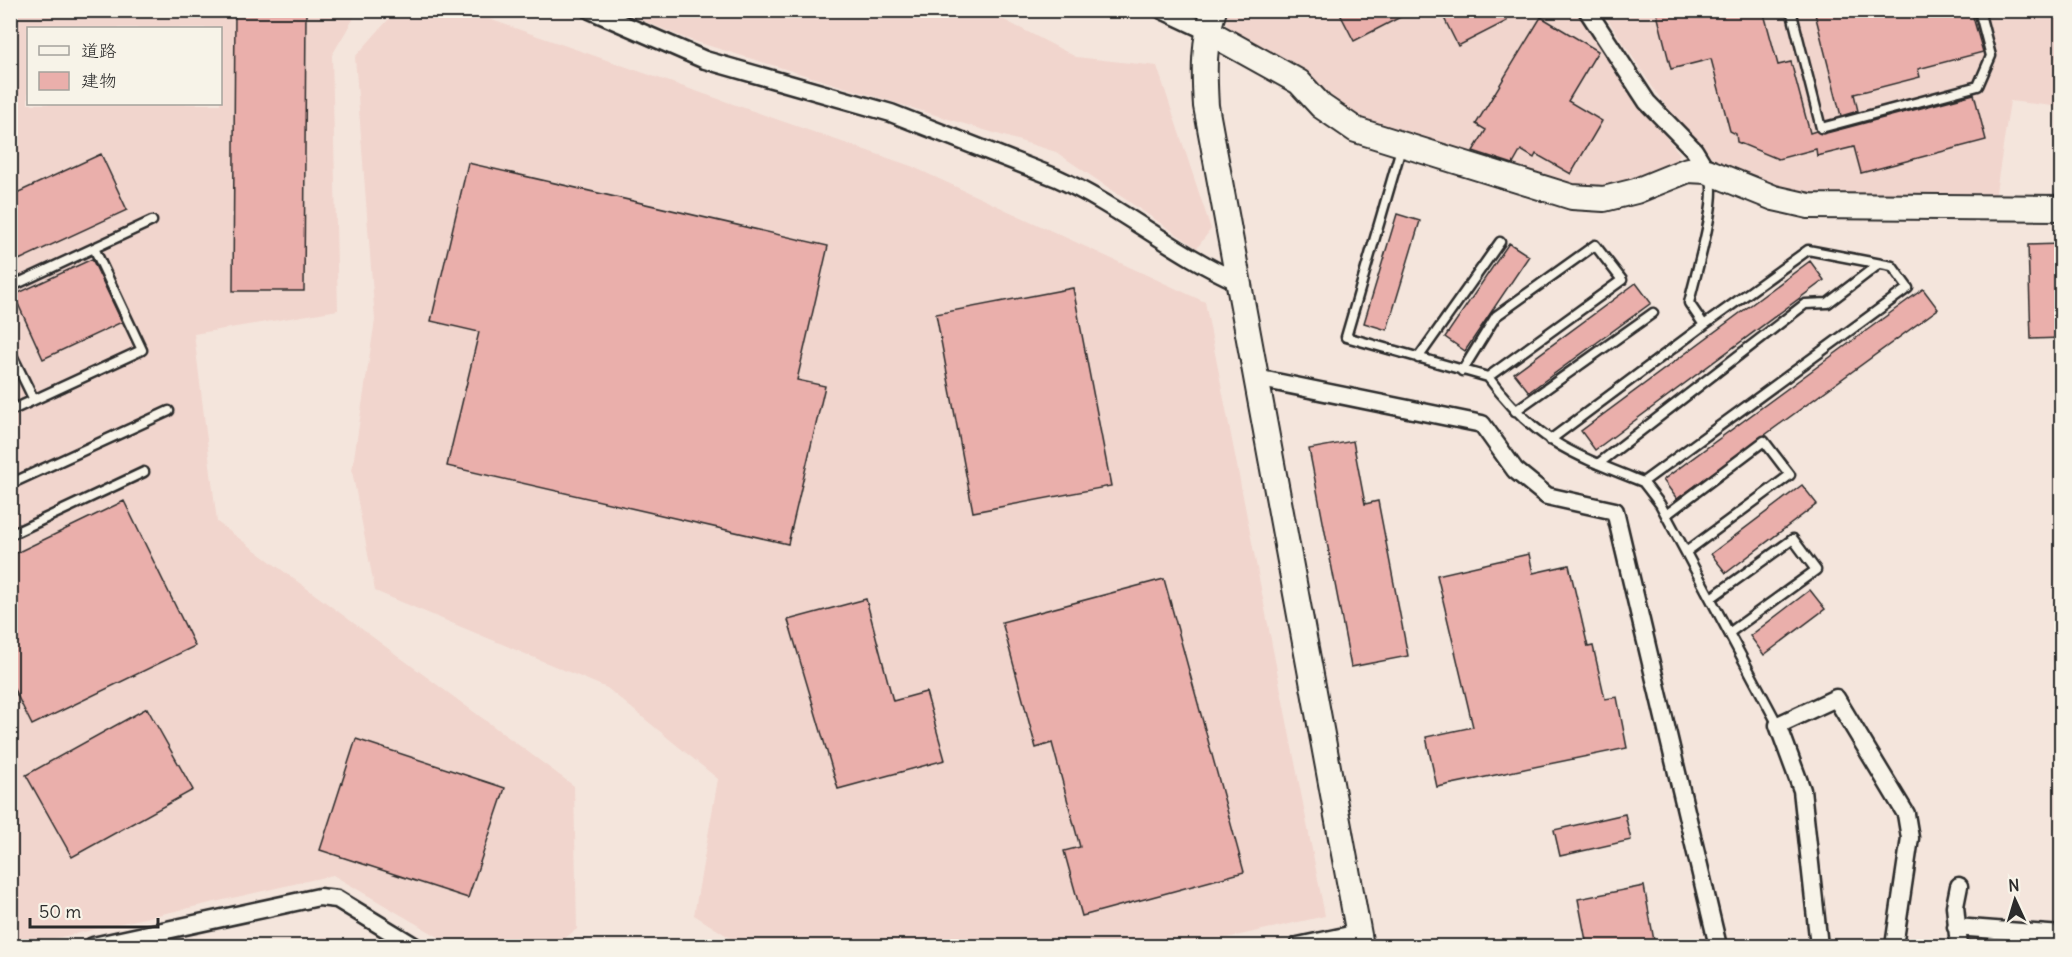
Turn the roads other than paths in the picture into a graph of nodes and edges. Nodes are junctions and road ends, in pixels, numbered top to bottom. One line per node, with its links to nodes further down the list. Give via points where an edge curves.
1 (590, 10): 14 (street, via 705,60 891,113 1057,178 1081,189 1202,266)
2 (1162, 10): 6 (street)
3 (1587, 10): 8 (street, via 1647,102 1694,150)
4 (1791, 10): 5 (lane, via 1821,128 1978,86 1991,56)
5 (1979, 10)
6 (1210, 20): 7 (street, via 1299,82 1321,106 1356,130); 14 (street, via 1204,68 1206,106)
7 (1402, 144): 8 (street, via 1572,197 1604,199 1688,170); 19 (lane, via 1346,337)
8 (1707, 171): 9 (street, via 1774,198 1809,206); 17 (lane, via 1714,186 1711,209 1689,303)
9 (2061, 208)
10 (152, 221): 12 (lane)
11 (1500, 242): 19 (lane)
12 (94, 248): 15 (lane); 23 (lane, via 142,350)
13 (1879, 264): 17 (lane, via 1809,249); 28 (lane, via 1828,303 1805,304); 30 (lane, via 1892,266 1908,288)
14 (1239, 282): 21 (street)
15 (10, 287)
16 (1653, 313): 26 (lane)
17 (1704, 325): 27 (lane)
18 (10, 351): 23 (lane)
19 (1418, 358): 20 (lane)
20 (1462, 370): 22 (lane); 22 (lane, via 1496,316 1595,245 1622,280)
21 (1256, 378): 41 (street); 45 (street, via 1482,424 1515,470 1547,496 1615,512)
22 (1488, 378): 26 (lane)
23 (34, 400): 24 (lane)
24 (10, 411)
25 (169, 411): 31 (lane)
26 (1515, 411): 27 (lane)
27 (1550, 440): 28 (lane)
28 (1598, 464): 30 (lane)
29 (144, 472): 33 (lane)
30 (1643, 482): 32 (lane)
31 (10, 484)
32 (1666, 515): 34 (lane); 34 (lane, via 1764,441 1790,475)
33 (10, 535)
34 (1686, 552): 35 (lane)
35 (1711, 598): 36 (lane); 36 (lane, via 1792,539 1816,570)
36 (1729, 633): 37 (lane)
37 (1778, 725): 46 (street, via 1802,790); 47 (street, via 1836,698 1906,814 1910,838)
38 (1959, 886): 39 (street)
39 (1956, 927): 40 (street); 48 (street)
40 (2061, 935)
41 (1360, 940): 44 (street)
42 (93, 946): 43 (street, via 319,897 337,899)
43 (414, 946)
44 (1298, 946)
45 (1718, 946)
46 (1819, 946)
47 (1894, 946)
48 (1959, 946)

